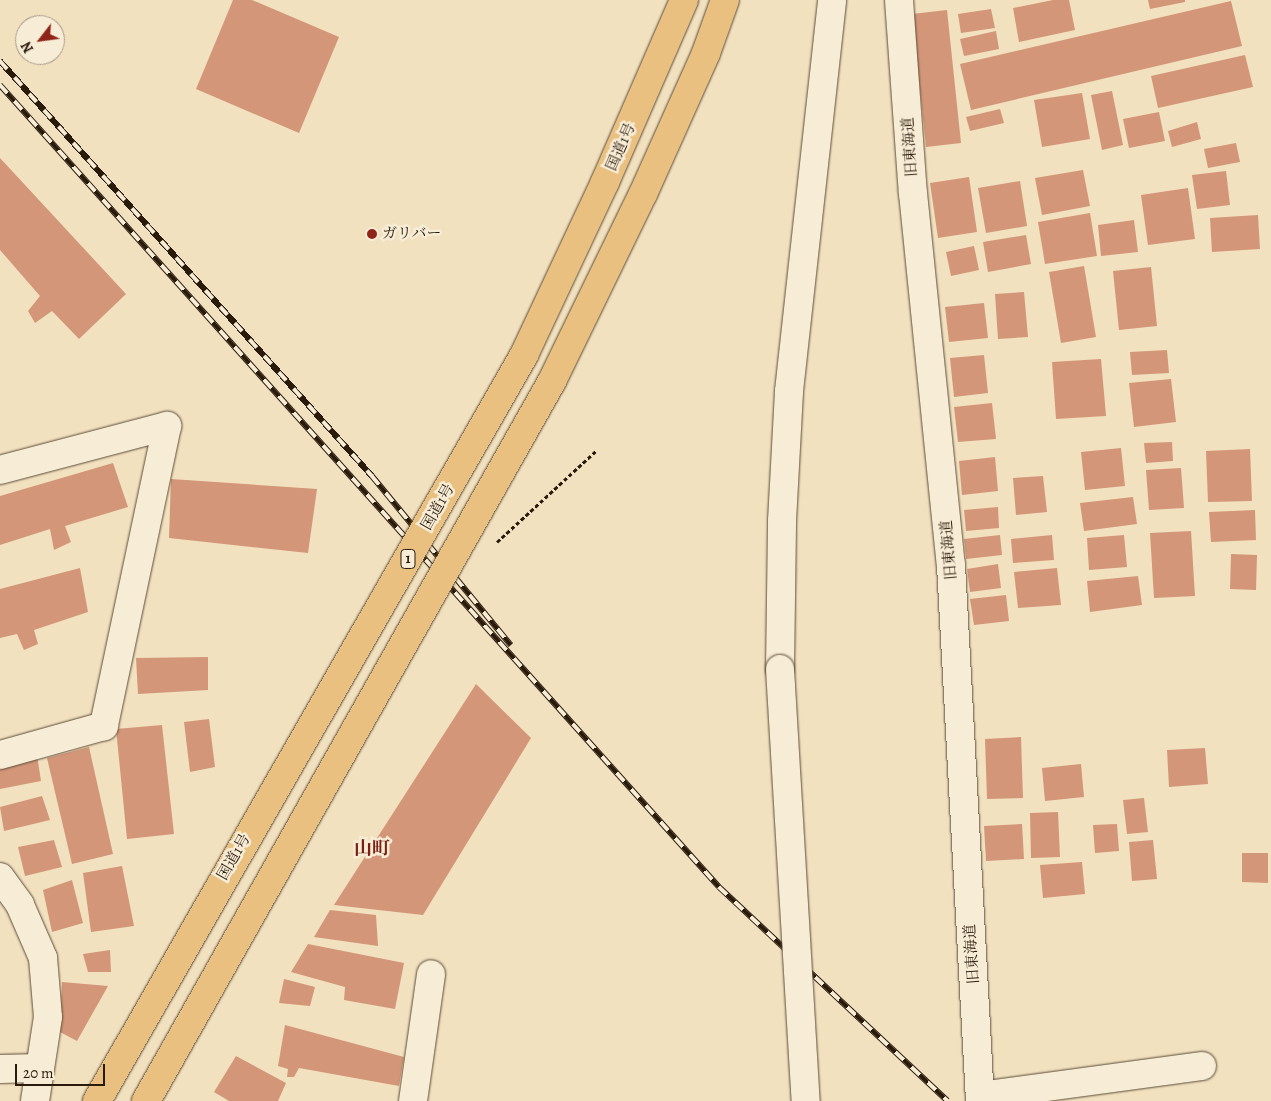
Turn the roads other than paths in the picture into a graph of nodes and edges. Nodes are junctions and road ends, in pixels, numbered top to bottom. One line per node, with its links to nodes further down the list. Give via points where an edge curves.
1 (684, 0): 14 (highway, 国道1号 / 1, bridge, via 605,182 524,355)
2 (725, 0): 15 (highway, bridge, via 706,53 647,186 552,382)
3 (832, 0): 17 (street, bridge, via 789,391 782,521 780,669)
4 (898, 0): 12 (street, 旧東海道, via 913,193 951,565)
5 (0, 470): 6 (street, via 167,426 104,726)
6 (0, 755)
7 (0, 878): 10 (street, via 20,905 43,958 48,1017)
8 (432, 974): 16 (street)
9 (1202, 1066): 12 (street)
10 (40, 1068): 11 (street); 13 (street)
11 (0, 1069)
12 (980, 1099)
13 (35, 1101)
14 (97, 1101)
15 (146, 1101)
16 (414, 1101)
17 (806, 1101)

